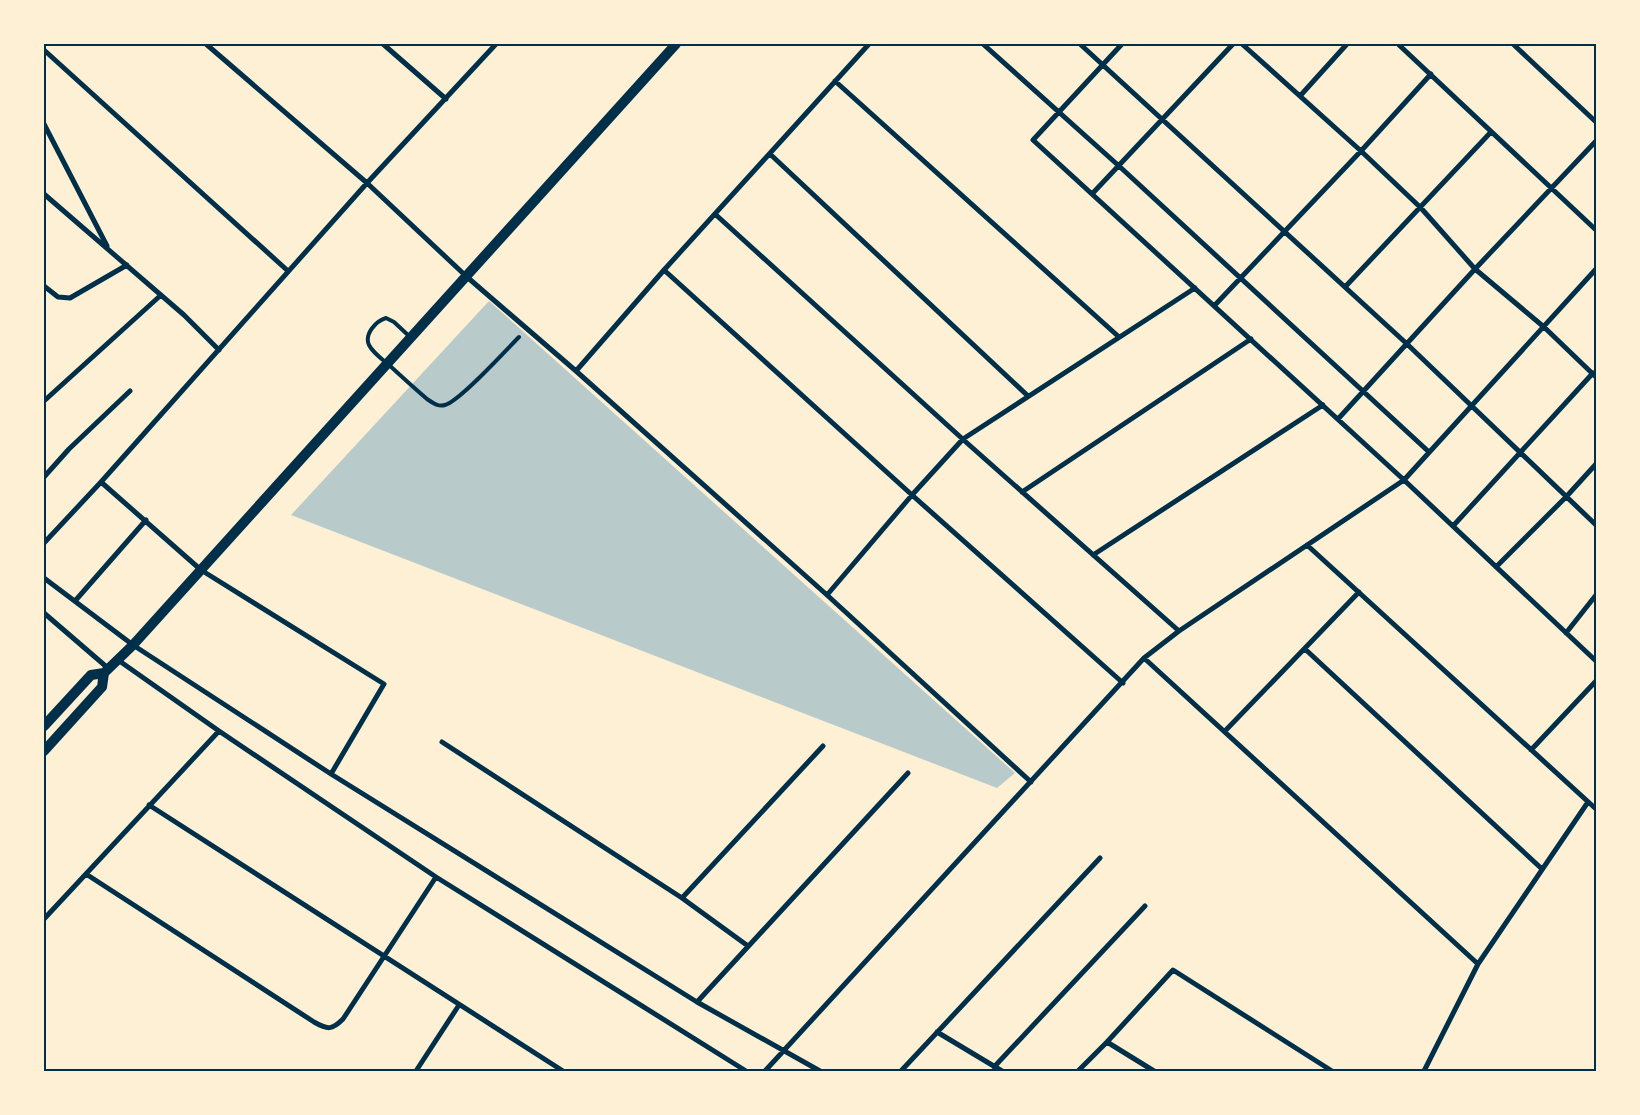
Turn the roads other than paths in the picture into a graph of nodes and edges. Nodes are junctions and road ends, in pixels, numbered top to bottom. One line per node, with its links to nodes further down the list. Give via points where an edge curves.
1 (206, 44): 29 (street)
2 (383, 44): 19 (street)
3 (496, 44): 19 (street)
4 (676, 44): 43 (main road)
5 (869, 44): 17 (street)
6 (983, 44): 20 (street)
7 (1080, 44): 15 (street)
8 (1122, 44): 15 (street)
9 (1233, 44): 21 (street)
10 (1242, 44): 18 (street)
11 (1347, 44): 18 (street)
12 (1398, 44): 16 (street)
13 (1513, 44): 22 (street)
14 (44, 50): 42 (street)
15 (1103, 65): 20 (street); 21 (street)
16 (1431, 74): 24 (street); 26 (street)
17 (835, 81): 27 (street); 52 (street)
18 (1300, 96): 26 (street)
19 (446, 99): 29 (street)
20 (1059, 112): 28 (street); 32 (street, via 1033,140)
21 (1163, 120): 28 (street); 36 (street)
22 (1596, 122)
23 (44, 124): 37 (street)
24 (1491, 132): 30 (street); 33 (street)
25 (1596, 142): 30 (street)
26 (1361, 151): 33 (street); 36 (street)
27 (770, 154): 34 (street); 62 (street)
28 (1118, 166): 32 (street); 44 (street)
29 (367, 183): 42 (street); 43 (street)
30 (1552, 189): 35 (street); 39 (street)
31 (44, 194): 37 (street)
32 (1092, 194): 47 (street)
33 (1421, 208): 39 (street); 46 (street)
34 (715, 214): 41 (street); 67 (street)
35 (1596, 230)
36 (1285, 232): 44 (street); 46 (street)
37 (108, 249): 38 (street)
38 (127, 265): 45 (street, via 70,298 58,297); 48 (street)
39 (1475, 269): 50 (street); 55 (street)
40 (1596, 269): 50 (street)
41 (664, 270): 58 (street); 75 (street)
42 (288, 271): 56 (street)
43 (467, 276): 53 (main road); 58 (street)
44 (1241, 279): 49 (street); 61 (street)
45 (44, 286)
46 (1345, 287): 55 (street)
47 (1195, 288): 49 (street); 52 (street)
48 (161, 295): 56 (street); 63 (street)
49 (1214, 306): 54 (street)
50 (1544, 327): 59 (street); 65 (street)
51 (519, 337): 57 (lane, via 462,394 446,405 436,405 427,399)
52 (1120, 337): 62 (street)
53 (410, 338): 57 (main road); 57 (lane, via 386,318 373,327 368,336 369,344)
54 (1251, 339): 64 (street); 74 (street)
55 (1407, 344): 61 (street); 65 (street)
56 (219, 350): 73 (street)
57 (387, 363): 84 (main road)
58 (576, 371): 87 (street)
59 (1594, 375): 69 (street)
60 (130, 391): 71 (street)
61 (1363, 391): 66 (street); 68 (street)
62 (1028, 396): 67 (street)
63 (44, 401)
64 (1323, 405): 66 (street); 82 (street)
65 (1472, 406): 68 (street); 69 (street)
66 (1338, 419): 72 (street)
67 (963, 439): 74 (street); 75 (street)
68 (1430, 452): 72 (street)
69 (1520, 452): 76 (street); 79 (street)
70 (1596, 464): 76 (street)
71 (44, 476)
72 (1404, 480): 79 (street); 81 (street)
73 (101, 482): 77 (street); 80 (street)
74 (1022, 492): 82 (street)
75 (912, 495): 87 (street); 100 (street)
76 (1566, 497): 78 (street); 83 (street)
77 (146, 520): 84 (street); 89 (street)
78 (1596, 525)
79 (1453, 526): 83 (street)
80 (44, 543)
81 (1307, 545): 86 (street); 91 (street)
82 (1093, 555): 91 (street)
83 (1496, 566): 92 (street)
84 (201, 570): 93 (main road); 109 (street, via 384,684)
85 (44, 578): 89 (street)
86 (1359, 592): 94 (street); 106 (street)
87 (827, 595): 110 (street)
88 (1596, 595): 92 (street)
89 (75, 601): 93 (street)
90 (44, 612): 98 (street)
91 (1179, 631): 95 (street)
92 (1566, 633): 97 (street)
93 (133, 645): 96 (main road); 109 (street)
94 (1305, 649): 103 (street); 115 (street)
95 (1144, 658): 100 (street); 103 (street)
96 (118, 660): 98 (main road); 102 (street)
97 (1596, 661)
98 (107, 671): 101 (main road, via 91,675); 107 (main road, via 102,687)
99 (1596, 681): 106 (street)
100 (1123, 682): 110 (street)
101 (44, 726)
102 (219, 731): 112 (street); 117 (street)
103 (1225, 731): 123 (street)
104 (442, 742): 118 (street)
105 (823, 746): 118 (street)
106 (1532, 750): 111 (street)
107 (44, 751)
108 (908, 773): 121 (street)
109 (330, 774): 124 (street)
110 (1031, 782): 128 (street)
111 (1588, 802): 113 (street); 115 (street)
112 (149, 805): 116 (street); 122 (street)
113 (1596, 809)
114 (1100, 858): 126 (street)
115 (1542, 869): 123 (street)
116 (86, 874): 120 (street); 122 (street, via 324,1028 336,1026 343,1019)
117 (436, 877): 122 (street); 132 (street)
118 (682, 898): 121 (street)
119 (1145, 906): 129 (street)
120 (44, 919)
121 (748, 946): 124 (street)
122 (384, 956): 125 (street)
123 (1478, 964): 140 (street)
124 (697, 1002): 128 (street)
125 (459, 1005): 130 (street); 131 (street)
126 (938, 1032): 129 (street); 135 (street)
127 (1107, 1042): 137 (street); 138 (street); 139 (street, via 1173,970)
128 (785, 1051): 133 (street); 134 (street)
129 (994, 1066): 136 (street)
130 (416, 1071)
131 (563, 1071)
132 (746, 1071)
133 (765, 1071)
134 (820, 1071)
135 (901, 1071)
136 (1002, 1071)
137 (1078, 1071)
138 (1154, 1071)
139 (1332, 1071)
140 (1424, 1071)

